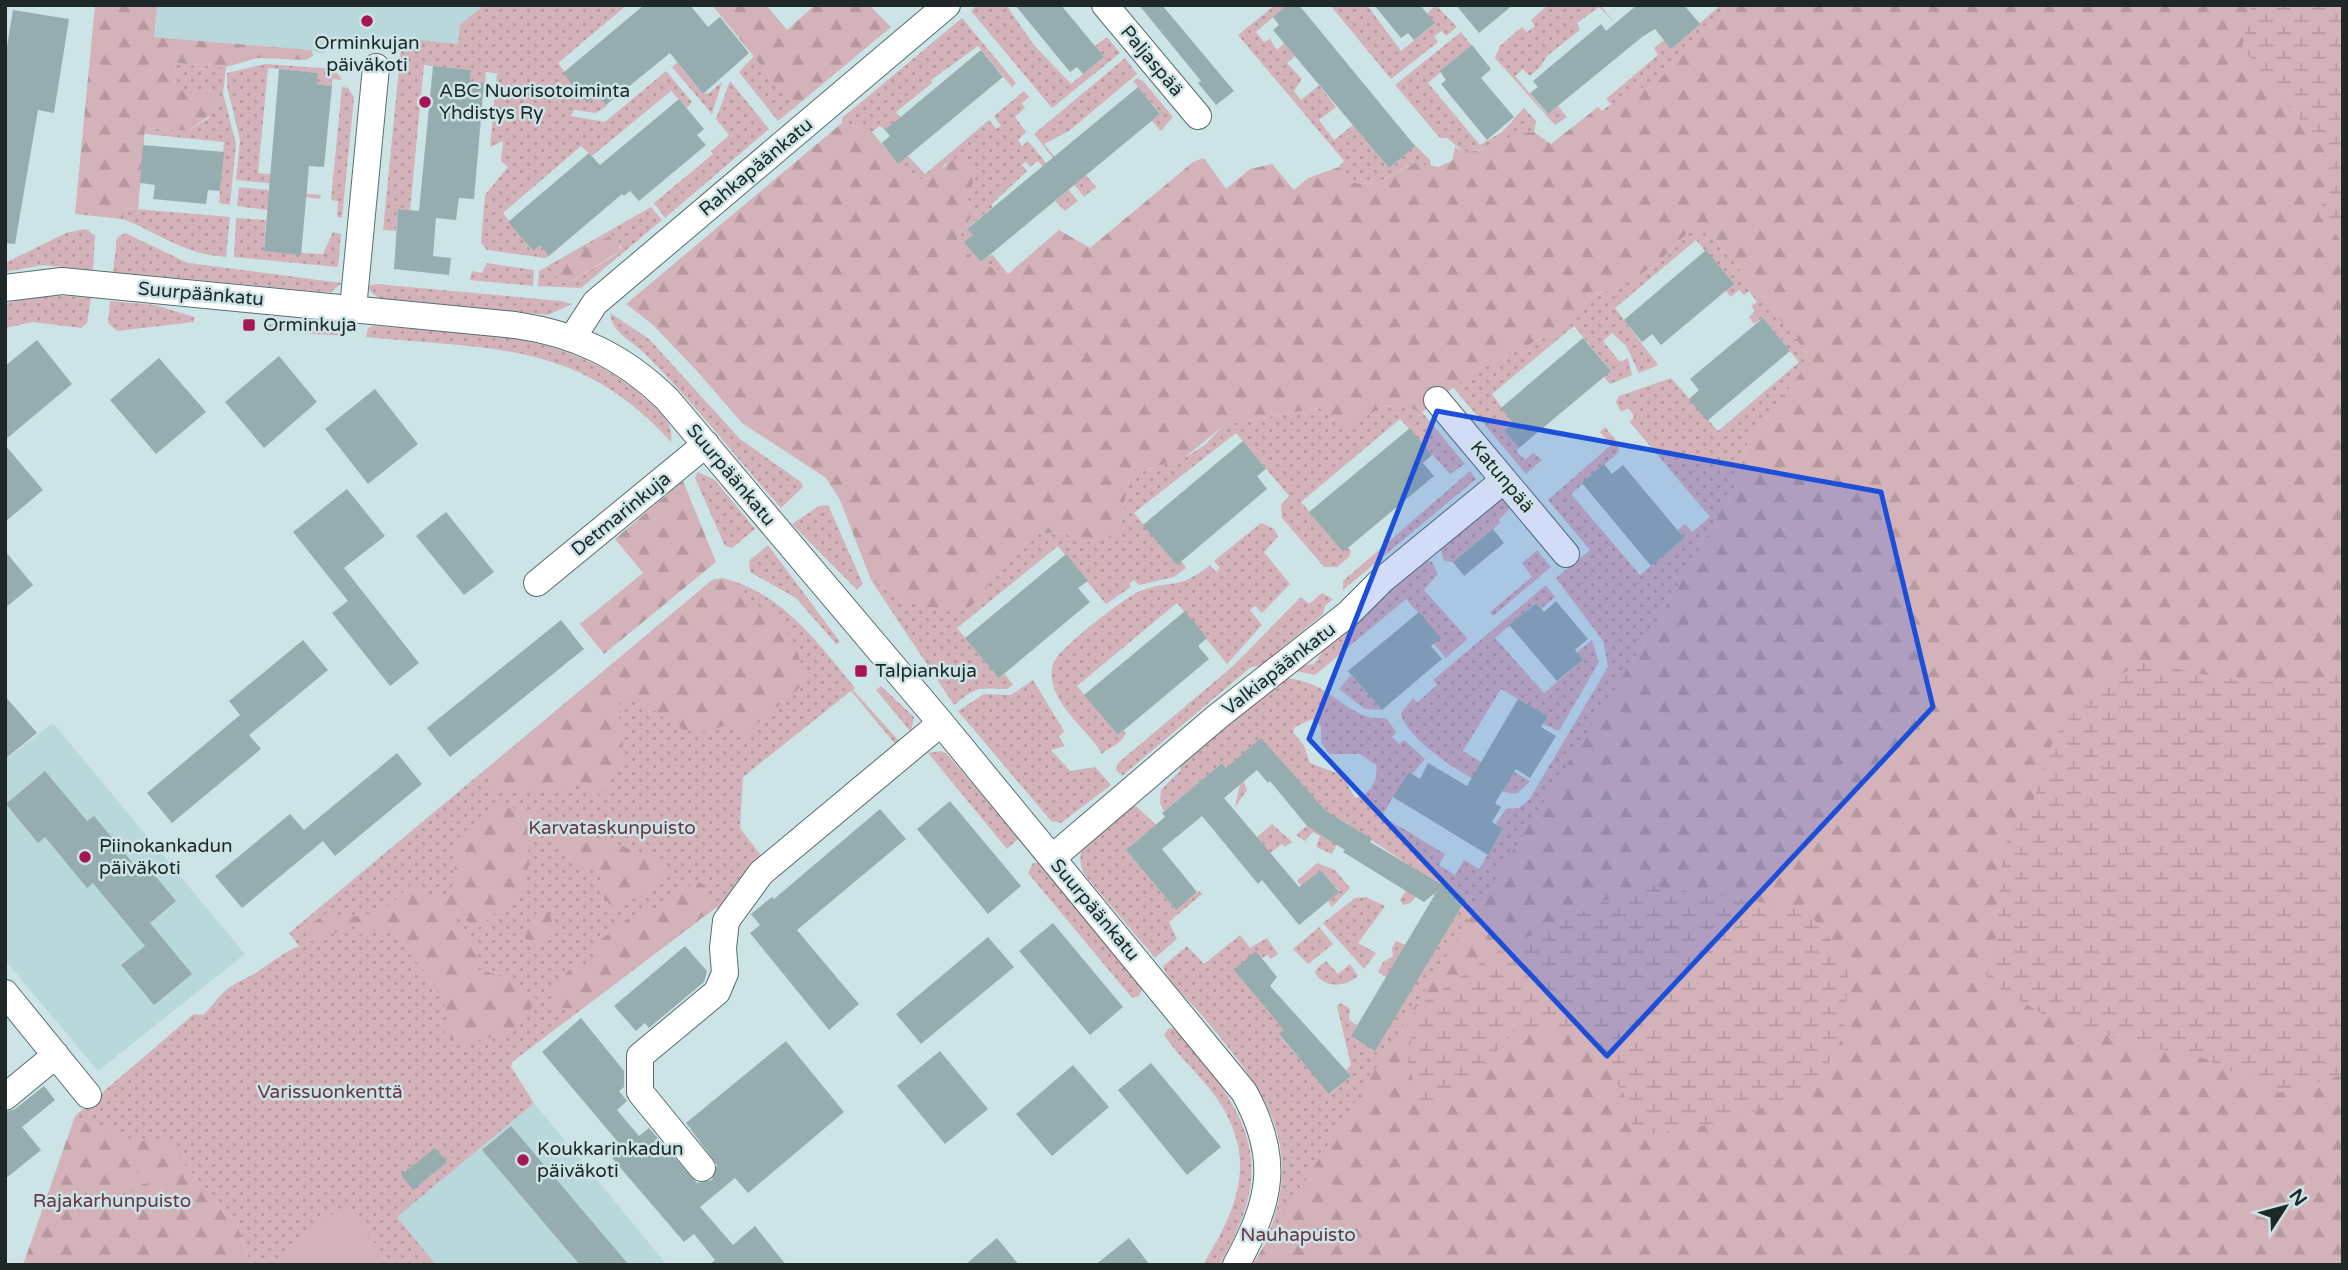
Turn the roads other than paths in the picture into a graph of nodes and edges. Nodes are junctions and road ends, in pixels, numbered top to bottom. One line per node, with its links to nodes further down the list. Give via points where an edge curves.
1 (947, 5): 7 (street, Rahkapäänkatu, via 594,303)
2 (1105, 5): 4 (street, Paljaspää)
3 (376, 67): 6 (street)
4 (1198, 116)
5 (5, 288): 6 (street, Suurpäänkatu, via 62,281)
6 (353, 309): 7 (street, Suurpäänkatu, via 515,325)
7 (573, 337): 9 (street, Suurpäänkatu, via 608,353 648,380)
8 (1437, 400): 10 (street, Katunpää)
9 (706, 444): 12 (street, Detmarinkuja); 13 (street, Suurpäänkatu)
10 (1504, 480): 11 (street, Katunpää); 14 (street, Valkiapäänkatu)
11 (1566, 554)
12 (537, 583)
13 (941, 723): 14 (street, Suurpäänkatu); 19 (street, via 761,873 726,920 725,973 717,992 640,1056 640,1092)
14 (1052, 858): 20 (street, Suurpäänkatu, via 1234,1078 1259,1124 1267,1176 1262,1215)
15 (5, 993): 16 (street)
16 (56, 1055): 17 (street); 18 (street)
17 (88, 1095)
18 (5, 1097)
19 (702, 1168)
20 (1236, 1265)

